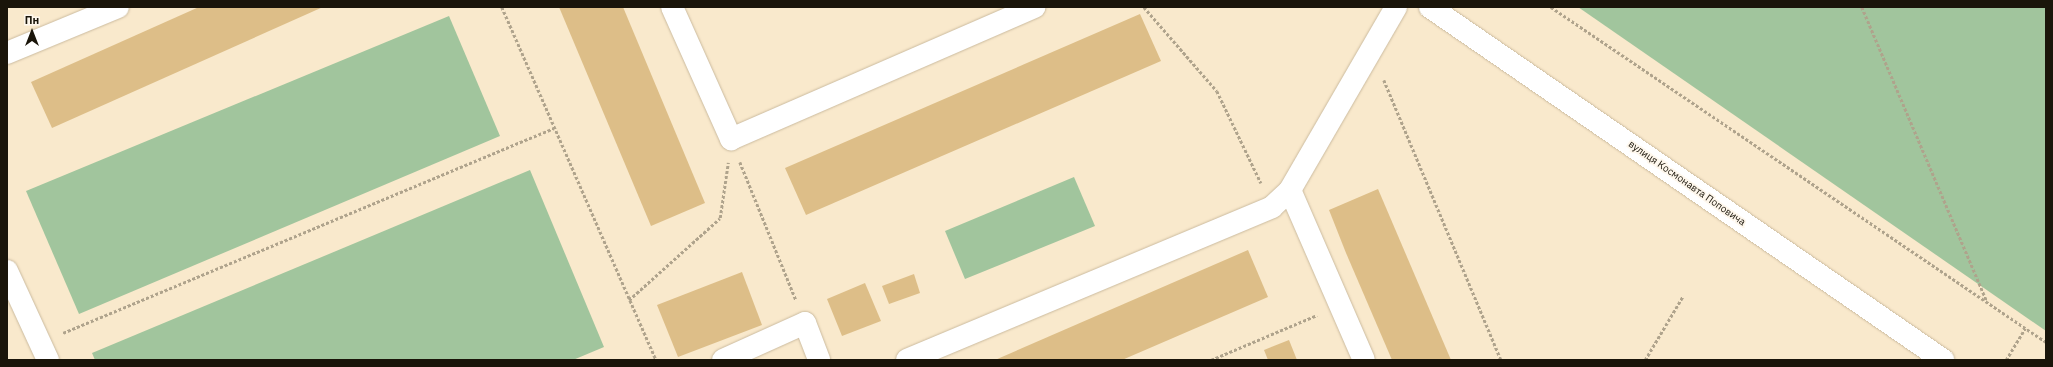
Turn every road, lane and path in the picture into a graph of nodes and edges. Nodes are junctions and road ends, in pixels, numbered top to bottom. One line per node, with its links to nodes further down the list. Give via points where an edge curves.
1 (118, 7): 11 (street)
2 (502, 7): 12 (path)
3 (672, 7): 13 (street)
4 (1034, 7): 13 (street)
5 (1144, 7): 15 (path, via 1217,91)
6 (1396, 7): 10 (street)
7 (1430, 7): 33 (street, вулиця Космонавта Поповича)
8 (1551, 7): 19 (path)
9 (1862, 7): 19 (path)
10 (1371, 49): 14 (street); 31 (path)
11 (7, 53)
12 (554, 128): 18 (path); 24 (path)
13 (731, 139): 18 (path, via 720,218); 21 (path)
14 (1290, 190): 15 (street); 20 (street)
15 (1272, 207): 28 (street)
16 (7, 271): 24 (street)
17 (1682, 296): 32 (path)
18 (629, 300): 25 (path)
19 (1987, 302): 22 (path)
20 (1341, 305): 29 (path); 30 (street)
21 (805, 323): 26 (street); 27 (street)
22 (2025, 328): 23 (path); 34 (path)
23 (2046, 342)
24 (44, 351)
25 (656, 360)
26 (723, 360)
27 (819, 360)
28 (907, 360)
29 (1210, 360)
30 (1364, 360)
31 (1501, 360)
32 (1645, 360)
33 (1943, 360)
34 (2006, 360)

